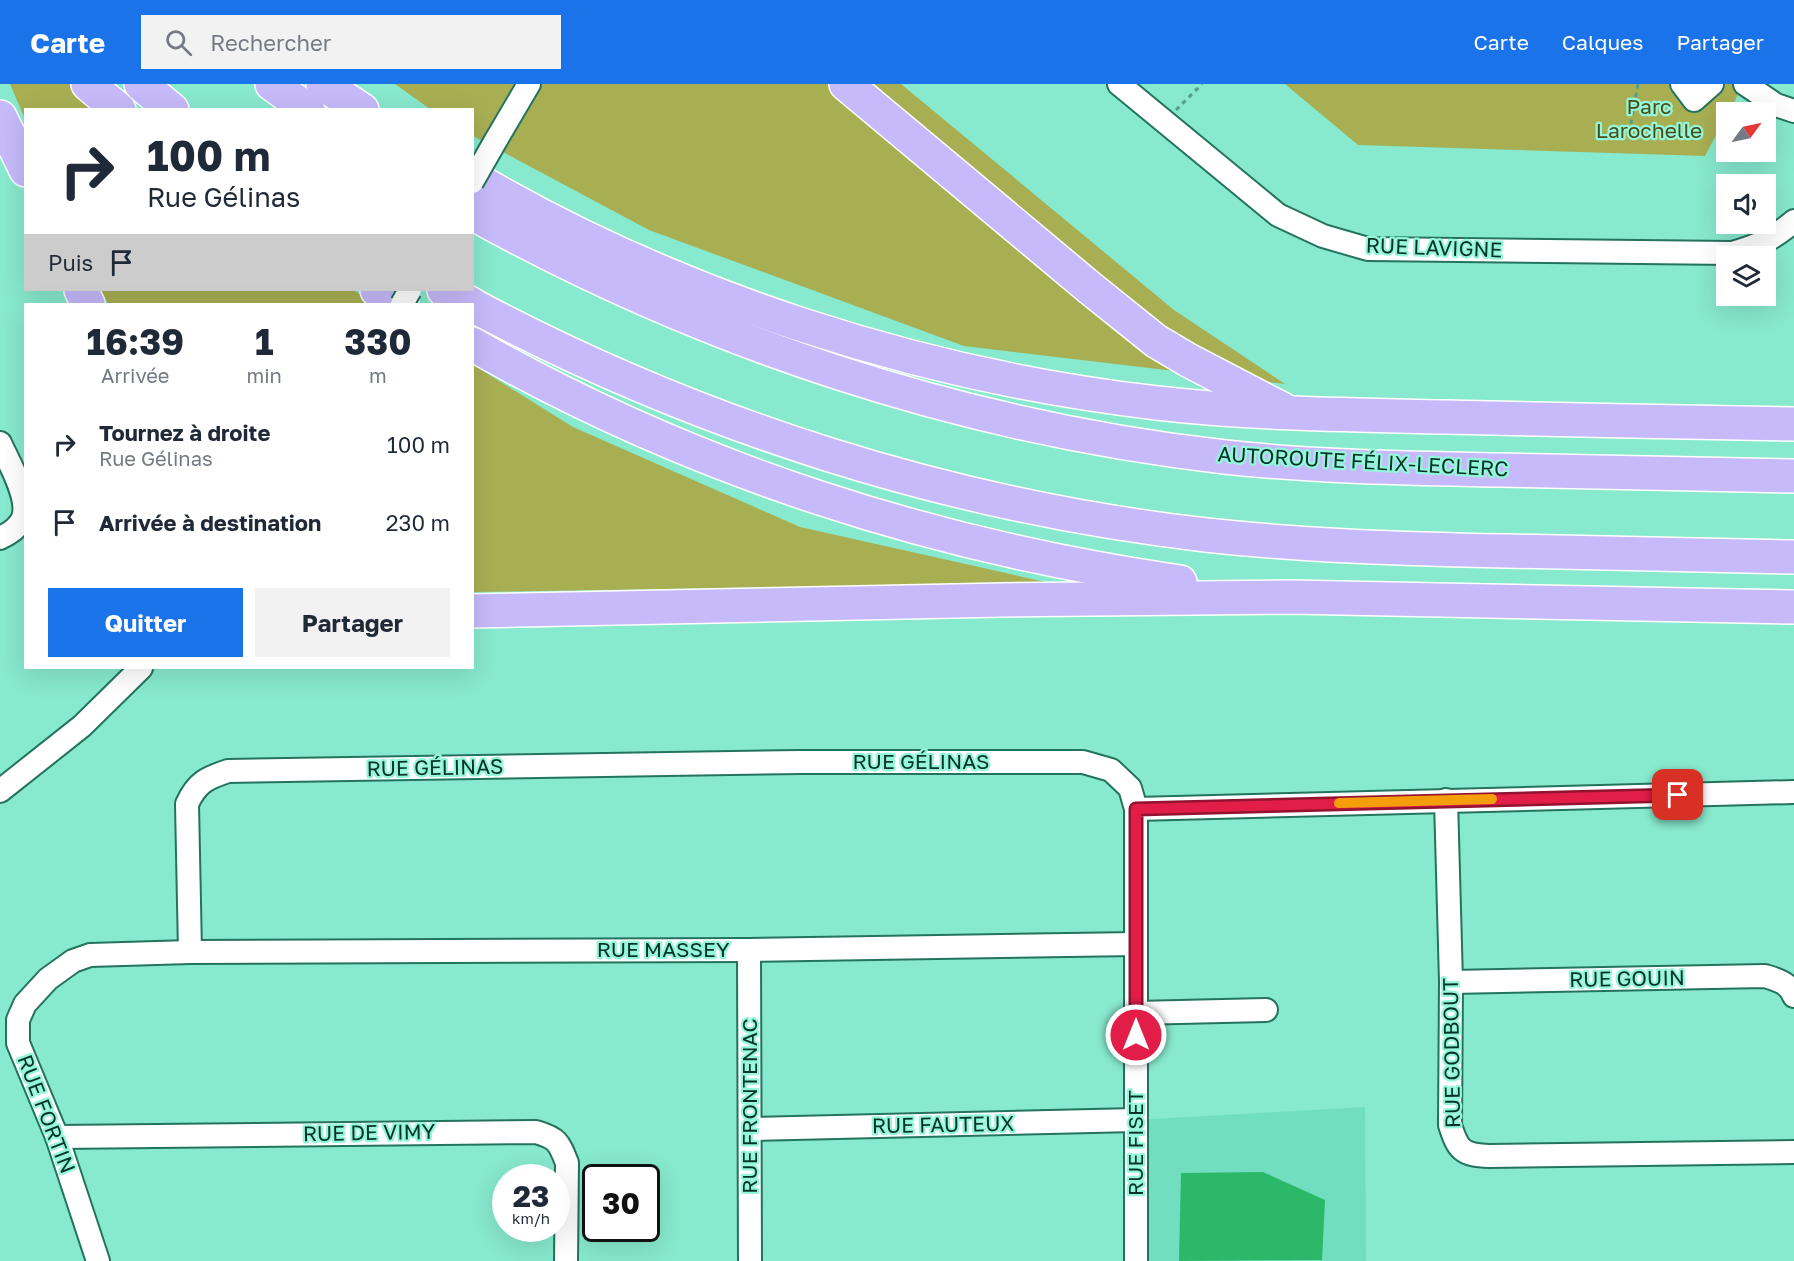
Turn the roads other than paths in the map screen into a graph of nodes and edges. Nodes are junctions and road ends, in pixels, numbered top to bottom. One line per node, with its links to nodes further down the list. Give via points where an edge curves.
1 (88, 84): 11 (highway)
2 (141, 84): 12 (highway)
3 (272, 84): 13 (highway)
4 (323, 84): 14 (highway)
5 (529, 84): 18 (street, bridge)
6 (846, 84): 28 (highway, via 1156,341)
7 (1119, 84): 21 (street, RUE LAVIGNE, via 1278,215 1323,236 1368,249 1732,253 1758,246)
8 (1682, 84): 9 (street, via 1694,100)
9 (1712, 84)
10 (1745, 84): 15 (street, via 1776,105)
11 (117, 108)
12 (170, 108)
13 (305, 108)
14 (359, 108)
15 (1794, 111)
16 (0, 117): 17 (highway)
17 (24, 166)
18 (474, 176)
19 (474, 180): 28 (highway, via 651,267 858,342 1055,389 1171,405)
20 (474, 214): 31 (highway, AUTOROUTE FÉLIX-LECLERC, via 586,272 737,337 897,391 1056,430 1183,451 1320,465)
21 (1794, 221)
22 (379, 291): 24 (highway)
23 (446, 291): 25 (highway)
24 (400, 303)
25 (468, 303)
26 (474, 306): 33 (highway, via 595,365 788,441 923,482 1055,512 1202,534 1328,545)
27 (474, 345): 34 (highway, via 625,423 827,501 1038,557)
28 (1292, 414): 29 (highway)
29 (1794, 424)
30 (0, 443): 32 (street, via 24,500 23,519 14,531)
31 (1794, 476)
32 (0, 538)
33 (1794, 557)
34 (1291, 597): 35 (highway); 36 (highway)
35 (1794, 607)
36 (474, 611)
37 (140, 669): 38 (street, via 82,726)
38 (0, 791)
39 (1794, 792): 40 (street)
40 (1446, 800): 41 (street); 45 (street, RUE GODBOUT)
41 (1136, 809): 42 (street, RUE FISET); 44 (street, RUE GÉLINAS, via 1130,788 1111,770 1083,762 228,771 194,789 187,804)
42 (1136, 944): 43 (street, RUE MASSEY); 48 (street, RUE FISET)
43 (749, 950): 44 (street, RUE MASSEY); 50 (street, RUE FRONTENAC)
44 (190, 952): 51 (street, RUE FORTIN, via 90,955 56,973 25,1004 18,1020 18,1043)
45 (1450, 982): 46 (street, RUE GOUIN, via 1765,976 1781,981); 52 (street, RUE GODBOUT, via 1450,1125 1462,1151 1474,1156)
46 (1794, 996)
47 (1266, 1010): 48 (street)
48 (1136, 1013): 49 (street, RUE FISET)
49 (1136, 1120): 50 (street, RUE FAUTEUX); 56 (street, RUE FISET)
50 (751, 1129): 55 (street, RUE FRONTENAC)
51 (57, 1137): 53 (street, RUE FORTIN); 54 (street, RUE DE VIMY, via 536,1131 552,1137 567,1163)
52 (1794, 1152)
53 (98, 1261)
54 (566, 1261)
55 (750, 1261)
56 (1136, 1261)

